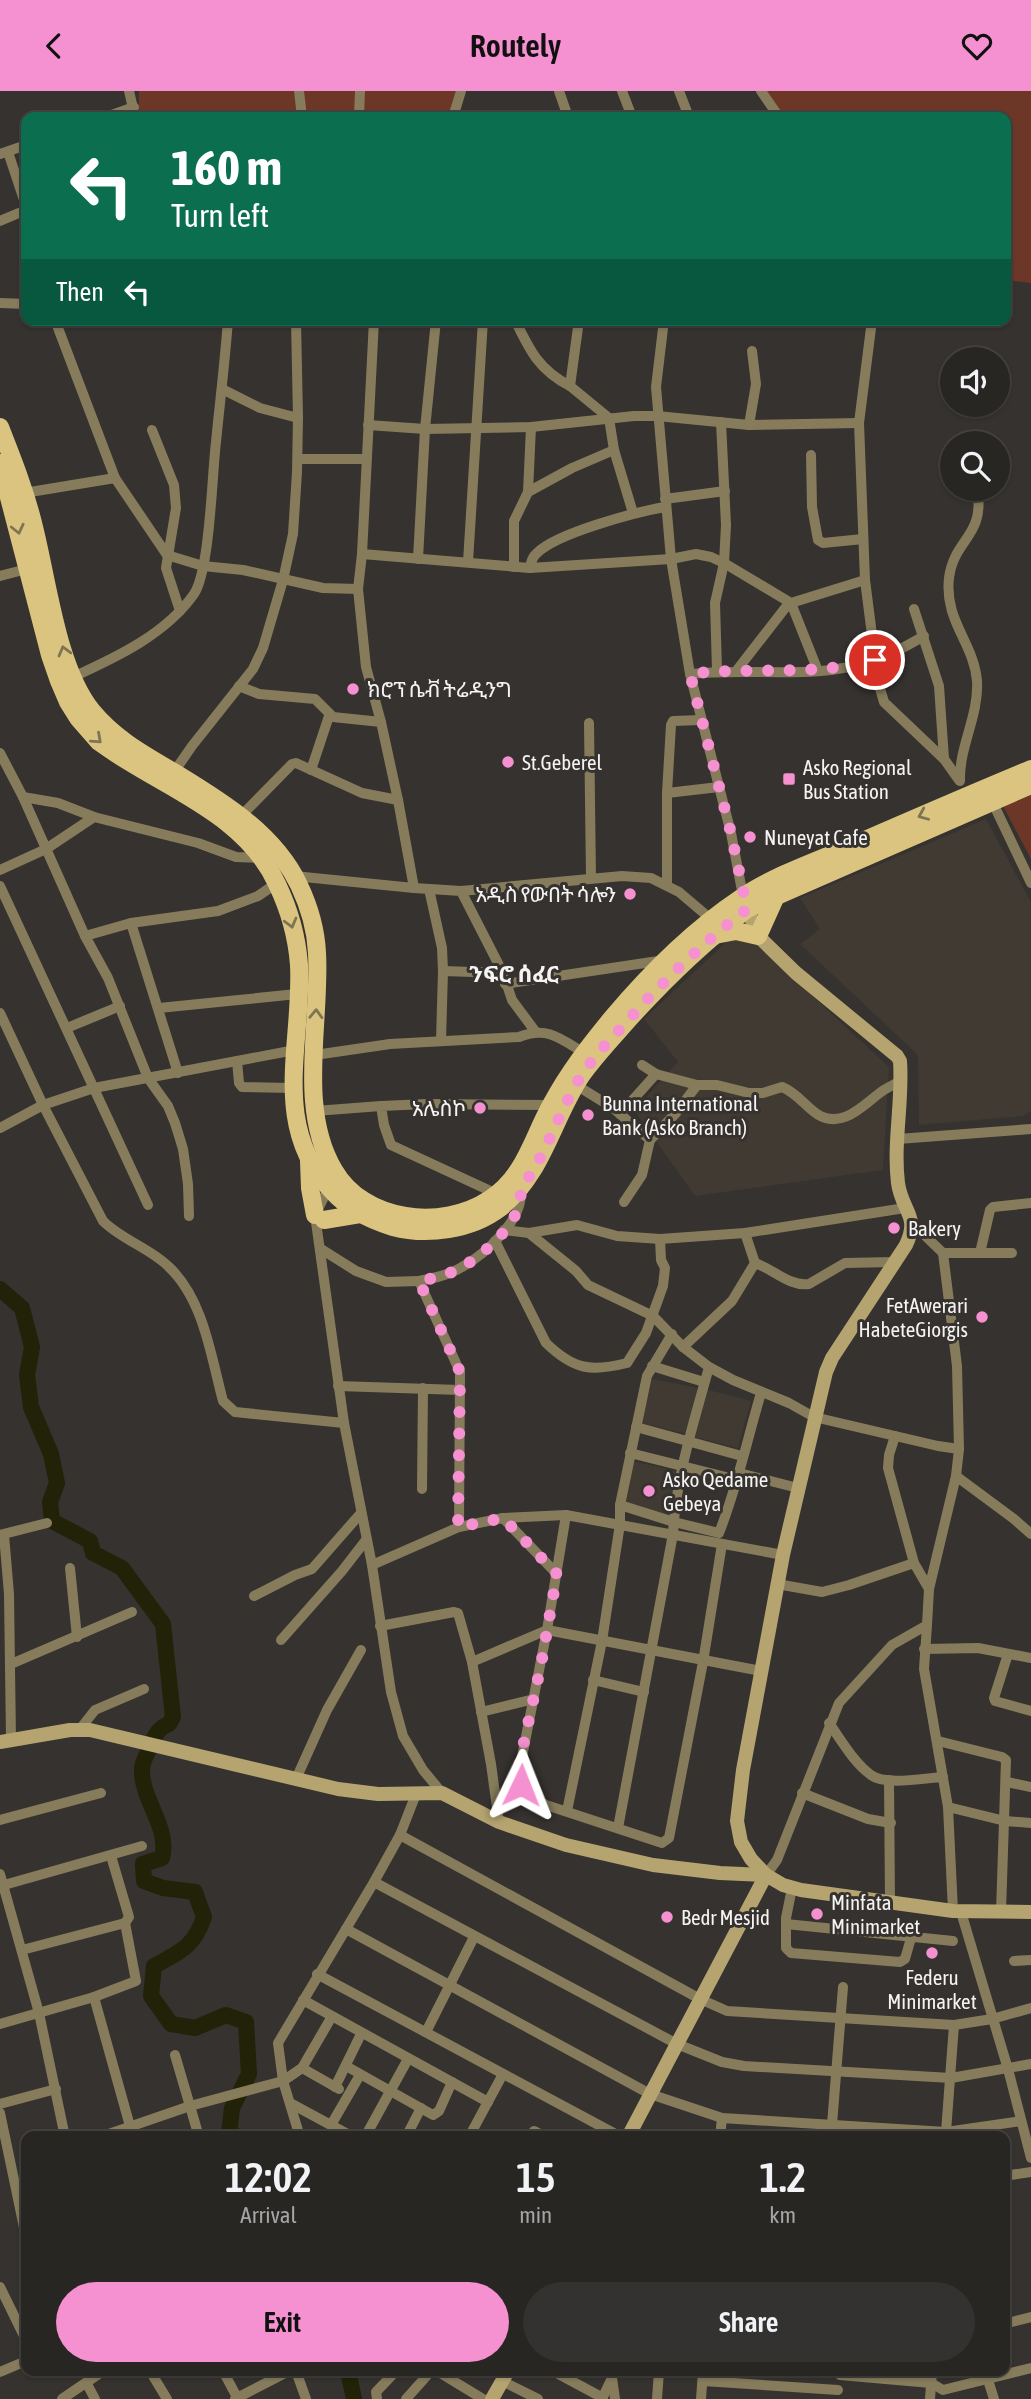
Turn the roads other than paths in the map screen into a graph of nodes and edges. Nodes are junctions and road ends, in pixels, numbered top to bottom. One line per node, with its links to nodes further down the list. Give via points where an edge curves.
1 (129, 91): 9 (street)
2 (299, 91): 10 (street)
3 (360, 91): 11 (street)
4 (461, 91): 12 (street)
5 (559, 91): 13 (street)
6 (622, 91): 14 (street)
7 (679, 91): 15 (street)
8 (761, 91): 16 (street)
9 (134, 112)
10 (301, 112)
11 (359, 112)
12 (458, 112)
13 (566, 112)
14 (630, 112)
15 (687, 112)
16 (776, 112)
17 (21, 147): 18 (street)
18 (4, 153): 19 (street)
19 (21, 196)
20 (21, 210): 21 (street)
21 (0, 221)
22 (0, 303): 23 (street)
23 (21, 304)
24 (57, 326): 56 (street)
25 (227, 326): 36 (street)
26 (296, 326): 39 (street)
27 (374, 326): 44 (street)
28 (435, 326): 48 (street)
29 (484, 326): 49 (street)
30 (518, 326): 35 (street, via 545,370)
31 (578, 326): 35 (street)
32 (663, 326): 38 (street)
33 (871, 326): 43 (street)
34 (752, 351): 45 (street, via 756,384)
35 (570, 386): 37 (street)
36 (222, 389): 39 (street, via 260,408); 70 (street)
37 (585, 396): 40 (street); 41 (street)
38 (657, 416): 40 (street); 42 (street); 61 (street)
39 (298, 418): 53 (street)
40 (609, 418): 41 (street); 51 (street)
41 (583, 421): 47 (street)
42 (721, 422): 45 (street); 57 (street)
43 (859, 423): 45 (street); 63 (street)
44 (368, 425): 48 (street); 54 (street)
45 (750, 425)
46 (0, 427): 58 (main road)
47 (531, 427): 49 (street); 59 (street)
48 (425, 429): 49 (street); 66 (street)
49 (476, 429): 68 (street)
50 (152, 430): 65 (street, via 174,485 176,508)
51 (614, 450): 59 (street); 62 (street)
52 (811, 455): 63 (street, via 818,540)
53 (298, 459): 54 (street); 75 (street, via 293,534)
54 (366, 459): 64 (street)
55 (0, 463): 58 (main road)
56 (116, 478): 58 (street); 65 (street)
57 (725, 491): 61 (street); 69 (street)
58 (11, 492): 73 (main road, one-way to 73); 87 (main road, one-way to 58)
59 (528, 492): 71 (street, via 514,521)
60 (978, 501): 100 (street, via 979,517 953,562 948,595 976,677 974,718 965,739)
61 (665, 503): 62 (street); 67 (street)
62 (633, 513): 72 (street, via 545,546)
63 (863, 539): 76 (street)
64 (362, 554): 66 (street); 77 (street)
65 (167, 555): 70 (street); 80 (street, via 169,581)
66 (418, 559): 68 (street)
67 (671, 559): 69 (street, via 696,554); 72 (street); 86 (street)
68 (468, 562): 71 (street)
69 (724, 563): 78 (street); 83 (street, via 715,603)
70 (203, 566): 75 (street); 80 (street, via 196,592)
71 (513, 567): 72 (street)
72 (530, 568)
73 (27, 569): 74 (street); 108 (main road, one-way to 108, via 59,681 88,731 125,760 222,819)
74 (0, 576)
75 (283, 580): 77 (street); 88 (street, via 263,648)
76 (865, 580): 78 (street); 82 (street)
77 (358, 589): 91 (street, via 366,667)
78 (790, 603): 84 (street); 85 (street)
79 (914, 609): 81 (street)
80 (180, 611): 87 (street, via 152,635)
81 (924, 636): 82 (street); 94 (street, via 939,686)
82 (875, 660): 85 (street); 94 (street, via 884,702)
83 (717, 670): 84 (street); 86 (street)
84 (737, 670): 85 (street)
85 (818, 671)
86 (690, 674): 90 (street)
87 (73, 677): 97 (main road, via 91,710 114,734)
88 (239, 686): 89 (street, via 259,694 315,699); 97 (street)
89 (330, 716): 91 (street); 96 (street)
90 (701, 720): 99 (street); 101 (street, via 680,719 671,725)
91 (381, 722): 103 (street)
92 (589, 723): 111 (street)
93 (0, 753): 102 (street)
94 (944, 759): 100 (street)
95 (1031, 769): 100 (main road)
96 (311, 770): 103 (street, via 362,793); 105 (street, via 292,764)
97 (174, 772): 105 (main road)
98 (1031, 785): 104 (main road)
99 (719, 787): 101 (street); 120 (street)
100 (964, 787): 120 (main road, one-way to 120, via 787,873)
101 (667, 793): 114 (street)
102 (23, 797): 106 (street, via 58,803); 107 (street)
103 (398, 800): 116 (street)
104 (992, 801): 113 (street); 119 (main road)
105 (241, 816): 110 (main road)
106 (94, 817): 107 (street); 108 (street, via 236,857)
107 (46, 849): 109 (street); 123 (street)
108 (260, 858): 112 (main road)
109 (0, 870)
110 (294, 876): 116 (street); 138 (main road, one-way to 110, via 316,941)
111 (591, 878): 114 (street, via 651,878); 118 (street)
112 (277, 883): 121 (street, via 258,896 218,911); 128 (main road, one-way to 128, via 297,944)
113 (1031, 883)
114 (667, 884): 122 (street)
115 (0, 886): 132 (street)
116 (414, 888): 117 (street)
117 (429, 889): 118 (street); 126 (street)
118 (461, 891): 127 (street)
119 (776, 896): 120 (main road); 124 (main road)
120 (745, 902): 122 (main road); 124 (main road)
121 (131, 923): 123 (street); 130 (street)
122 (712, 928): 124 (main road); 125 (main road); 145 (main road, via 590,1062)
123 (85, 936): 129 (street)
124 (758, 936): 144 (main road, via 897,1056)
125 (667, 959): 127 (street); 137 (main road)
126 (443, 971): 127 (street); 135 (street)
127 (504, 979): 133 (street, via 512,1000)
128 (297, 995): 130 (street); 136 (main road)
129 (120, 1006): 132 (street); 143 (street)
130 (159, 1008): 141 (street)
131 (0, 1013): 134 (street)
132 (67, 1028): 147 (street)
133 (535, 1031): 135 (street, via 519,1037); 137 (street)
134 (4, 1035): 149 (street)
135 (441, 1041): 138 (street)
136 (295, 1050): 139 (street); 148 (main road)
137 (584, 1053): 150 (main road)
138 (315, 1055): 152 (main road)
139 (237, 1061): 141 (street); 148 (street, via 242,1087)
140 (642, 1065): 142 (street)
141 (178, 1073): 143 (street)
142 (656, 1074): 146 (street); 153 (street)
143 (148, 1078): 147 (street); 167 (street, via 168,1106 183,1149)
144 (900, 1081): 146 (street, via 859,1111 834,1118 820,1116 782,1087 750,1093); 156 (main road)
145 (576, 1085): 153 (street); 160 (main road, via 535,1170)
146 (697, 1085): 157 (street)
147 (94, 1088): 149 (street); 164 (street)
148 (293, 1089): 158 (main road, via 293,1108)
149 (43, 1105): 154 (street); 193 (street, via 103,1221 168,1266 185,1284 228,1407 235,1412)
150 (551, 1105): 151 (street); 161 (main road, via 519,1173)
151 (381, 1106): 152 (street); 161 (street, via 391,1145)
152 (315, 1111): 159 (main road)
153 (620, 1114): 157 (street)
154 (1, 1125)
155 (1031, 1129): 156 (street)
156 (898, 1139): 165 (main road, via 897,1179)
157 (650, 1140): 162 (street, via 642,1175)
158 (309, 1161): 159 (main road); 168 (main road, via 310,1188)
159 (336, 1186): 161 (main road, via 372,1206 426,1218 460,1213); 166 (main road); 168 (street)
160 (520, 1190): 166 (main road, via 483,1219 443,1230 406,1230); 170 (street, via 519,1207)
161 (497, 1194)
162 (624, 1202)
163 (1031, 1203): 177 (street, via 990,1210)
164 (148, 1205)
165 (905, 1208): 169 (main road); 172 (street)
166 (360, 1214): 168 (main road)
167 (189, 1216)
168 (319, 1220): 175 (street)
169 (913, 1224): 176 (street); 179 (main road)
170 (504, 1230): 171 (street); 174 (street)
171 (529, 1233): 173 (street, via 577,1224 617,1236); 182 (street, via 588,1285)
172 (745, 1233): 173 (street); 180 (street)
173 (660, 1239): 182 (street, via 665,1275)
174 (495, 1241): 181 (street, via 463,1267); 182 (street, via 546,1343 579,1367 603,1369 627,1363)
175 (321, 1249): 181 (street, via 356,1271 386,1282); 188 (street)
176 (943, 1253): 177 (street); 197 (street, via 957,1366)
177 (980, 1253): 178 (street)
178 (1012, 1253)
179 (895, 1262): 180 (street, via 845,1263 802,1285); 192 (main road, via 832,1358)
180 (755, 1263): 184 (street, via 732,1301)
181 (419, 1281): 190 (street, via 460,1372)
182 (653, 1316): 183 (street)
183 (672, 1334): 184 (street); 185 (street)
184 (683, 1347): 186 (street)
185 (652, 1366): 187 (street); 194 (street)
186 (709, 1367): 187 (street); 191 (street)
187 (705, 1382): 196 (street)
188 (338, 1386): 189 (street); 193 (street)
189 (423, 1388): 190 (street); 204 (street)
190 (460, 1390): 212 (street)
191 (761, 1393): 192 (street); 199 (street)
192 (814, 1417): 195 (street); 203 (main road)
193 (344, 1423): 206 (street)
194 (636, 1427): 196 (street); 198 (street)
195 (895, 1436): 197 (street); 219 (street, via 888,1468)
196 (688, 1441): 199 (street); 200 (street)
197 (959, 1449): 201 (street)
198 (630, 1453): 200 (street); 205 (street)
199 (742, 1456): 202 (street)
200 (682, 1468): 202 (street); 209 (street)
201 (956, 1476): 214 (street); 224 (street)
202 (739, 1477): 203 (street); 209 (street, via 719,1533)
203 (798, 1488): 218 (main road)
204 (422, 1489)
205 (620, 1505): 209 (street); 211 (street)
206 (361, 1513): 216 (street); 225 (street, via 312,1569)
207 (566, 1515): 208 (street); 211 (street); 222 (street)
208 (503, 1518): 212 (street); 222 (street)
209 (674, 1522): 213 (street)
210 (47, 1523): 215 (street)
211 (620, 1524): 213 (street); 232 (street)
212 (458, 1527): 220 (street)
213 (673, 1534): 217 (street); 235 (street)
214 (1031, 1534)
215 (2, 1535): 240 (street)
216 (366, 1540): 220 (street); 231 (street)
217 (722, 1544): 218 (street); 239 (street)
218 (783, 1555): 223 (main road)
219 (914, 1563): 223 (street, via 822,1592); 224 (street)
220 (372, 1565): 228 (street)
221 (70, 1568): 230 (street)
222 (557, 1574): 229 (street)
223 (777, 1584): 241 (main road)
224 (929, 1589): 227 (street)
225 (254, 1595)
226 (132, 1612): 230 (street)
227 (927, 1625): 233 (street); 248 (street, via 892,1645 846,1694)
228 (380, 1626): 238 (street, via 458,1613); 258 (street, via 403,1736 422,1770)
229 (548, 1630): 232 (street); 238 (street); 245 (street)
230 (77, 1637): 240 (street)
231 (281, 1640)
232 (602, 1641): 235 (street); 242 (street)
233 (924, 1649): 236 (street, via 978,1648); 251 (street)
234 (361, 1650): 253 (street)
235 (652, 1651): 239 (street); 244 (street)
236 (1008, 1654): 237 (street); 246 (street, via 995,1701)
237 (1031, 1658)
238 (472, 1662): 247 (street)
239 (703, 1662): 241 (street); 268 (street, via 669,1838 663,1843)
240 (11, 1664): 250 (street)
241 (761, 1671): 272 (main road, via 737,1821 741,1842)
242 (593, 1680): 244 (street); 262 (street)
243 (144, 1689): 249 (street, via 95,1710)
244 (644, 1692): 268 (street)
245 (534, 1699): 247 (street); 262 (street, via 520,1760 521,1785 529,1796)
246 (1031, 1711)
247 (481, 1712): 264 (street)
248 (829, 1723): 254 (street, via 871,1775); 259 (street)
249 (80, 1729): 250 (main road); 253 (main road)
250 (6, 1741)
251 (938, 1741): 252 (street); 255 (street, via 1004,1758)
252 (943, 1777): 254 (street); 261 (street)
253 (296, 1779): 260 (main road, via 378,1794)
254 (889, 1780): 266 (street)
255 (1007, 1782): 256 (street); 265 (street)
256 (1031, 1787)
257 (101, 1793): 263 (street)
258 (442, 1793): 260 (main road); 264 (main road)
259 (802, 1793): 266 (street, via 868,1819); 272 (street, via 777,1860)
260 (416, 1794): 269 (street)
261 (948, 1807): 265 (street); 277 (street)
262 (567, 1811): 268 (street)
263 (0, 1820)
264 (499, 1822): 272 (main road, via 566,1845 653,1865)
265 (1005, 1822): 267 (street); 279 (street)
266 (891, 1823): 276 (street)
267 (1031, 1823)
268 (618, 1828)
269 (400, 1835): 274 (street); 293 (street)
270 (142, 1846): 271 (street)
271 (111, 1856): 273 (street); 280 (street, via 129,1917)
272 (766, 1875): 275 (main road); 293 (main road)
273 (2, 1880): 286 (street)
274 (374, 1882): 282 (street); 283 (street)
275 (792, 1888): 276 (main road); 281 (street)
276 (890, 1903): 277 (main road)
277 (957, 1911): 279 (main road); 299 (street)
278 (1029, 1911): 279 (main road)
279 (1001, 1912)
280 (125, 1923): 286 (street); 292 (street, via 136,1981)
281 (786, 1924): 284 (street); 284 (street, via 786,1948 791,1953 900,1962)
282 (346, 1929): 289 (street); 290 (street)
283 (474, 1937): 290 (street); 304 (street)
284 (911, 1938): 285 (street)
285 (953, 1941)
286 (22, 1950): 296 (street)
287 (1031, 1960): 288 (street)
288 (1014, 1961)
289 (317, 1974): 294 (street); 302 (street)
290 (449, 1985): 302 (street); 320 (street)
291 (843, 1987): 298 (street)
292 (94, 1997): 296 (street); 332 (street)
293 (700, 1999): 298 (street, via 727,2011); 304 (main road)
294 (303, 2000): 297 (street); 315 (street, via 278,2043)
295 (1031, 2008): 299 (street)
296 (39, 2013): 300 (street); 318 (street)
297 (331, 2018): 303 (street); 309 (street)
298 (841, 2018): 301 (street); 311 (street)
299 (992, 2019): 301 (street); 310 (street)
300 (0, 2024)
301 (954, 2025): 314 (street)
302 (426, 2032): 312 (street)
303 (361, 2034): 306 (street); 308 (street)
304 (677, 2044): 311 (street, via 744,2066); 320 (main road)
305 (176, 2056): 325 (street)
306 (408, 2059): 316 (street); 319 (street)
307 (1031, 2064): 310 (street)
308 (346, 2066): 313 (street); 317 (street)
309 (302, 2068): 315 (street); 317 (street)
310 (1008, 2069): 314 (street); 329 (street)
311 (838, 2072): 314 (street); 342 (street)
312 (503, 2074): 322 (street); 339 (street)
313 (360, 2075): 319 (street); 321 (street)
314 (951, 2078): 343 (street)
315 (283, 2081): 323 (street); 325 (street)
316 (452, 2083): 322 (street); 326 (street, via 437,2113)
317 (335, 2087): 321 (street)
318 (56, 2088): 324 (street); 331 (street)
319 (390, 2091): 326 (street); 336 (street)
320 (650, 2094): 328 (street); 340 (main road)
321 (349, 2095): 330 (street)
322 (488, 2102): 338 (street)
323 (290, 2103): 330 (street); 334 (street)
324 (0, 2104)
325 (190, 2106): 332 (street); 333 (street)
326 (421, 2108): 337 (street)
327 (0, 2113): 348 (street)
328 (722, 2118): 341 (street); 342 (street)
329 (1025, 2124): 344 (street); 345 (street)
330 (331, 2125): 335 (street)
331 (64, 2131)
332 (132, 2131)
333 (197, 2131)
334 (298, 2131)
335 (342, 2131)
336 (368, 2131)
337 (409, 2131)
338 (472, 2131)
339 (610, 2131)
340 (631, 2131)
341 (721, 2131)
342 (831, 2131)
343 (946, 2131)
344 (956, 2131)
345 (1031, 2158)
346 (1031, 2172): 347 (street)
347 (1010, 2175)
348 (21, 2213)
349 (0, 2287): 352 (street)
350 (1031, 2319): 351 (street)
351 (1010, 2323)
352 (21, 2330)
353 (21, 2363): 355 (street)
354 (1031, 2368): 356 (street)
355 (0, 2372)
356 (1010, 2373)
357 (97, 2376): 375 (street)
358 (153, 2376): 380 (street)
359 (226, 2376): 381 (street)
360 (280, 2376): 381 (street)
361 (298, 2376): 382 (street)
362 (391, 2376): 383 (street, via 376,2392)
363 (427, 2376): 384 (street)
364 (457, 2376): 385 (street)
365 (505, 2376): 386 (main road); 387 (street)
366 (562, 2376): 388 (street)
367 (612, 2376): 388 (street)
368 (659, 2376): 389 (street)
369 (703, 2376): 376 (street); 390 (street)
370 (840, 2376): 376 (street)
371 (909, 2376): 373 (street)
372 (1000, 2376): 374 (street)
373 (932, 2377): 377 (street); 391 (street)
374 (988, 2379): 377 (street); 392 (street)
375 (87, 2384): 378 (street); 379 (street)
376 (837, 2395)
377 (944, 2395)
378 (62, 2399)
379 (96, 2399)
380 (167, 2399)
381 (237, 2399)
382 (306, 2399)
383 (377, 2399)
384 (406, 2399)
385 (484, 2399)
386 (492, 2399)
387 (538, 2399)
388 (607, 2399)
389 (657, 2399)
390 (701, 2399)
391 (930, 2399)
392 (994, 2399)

